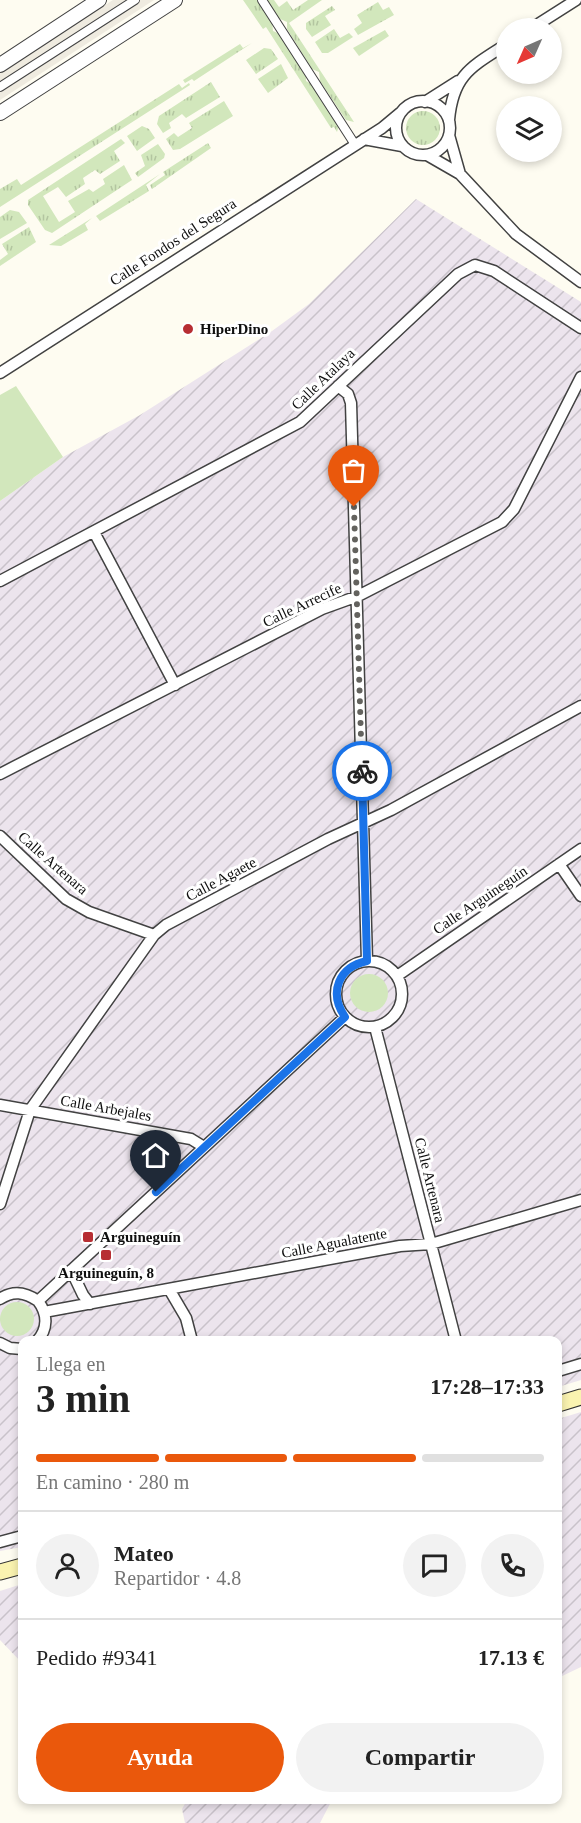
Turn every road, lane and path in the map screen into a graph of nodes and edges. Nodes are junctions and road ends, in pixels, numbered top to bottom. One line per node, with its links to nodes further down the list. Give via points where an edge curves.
1 (99, 0): 8 (street)
2 (135, 0): 10 (street)
3 (175, 0): 12 (street)
4 (262, 0): 16 (street)
5 (576, 0): 6 (street)
6 (548, 18)
7 (496, 51): 9 (street)
8 (0, 65)
9 (458, 81): 11 (street); 14 (street)
10 (0, 87)
11 (425, 102): 13 (street, via 413,103); 14 (street, via 438,106)
12 (0, 113)
13 (400, 113): 16 (street, Calle Fondos del Segura); 17 (street, via 396,130)
14 (449, 121): 15 (street)
15 (449, 135): 18 (street, via 443,147); 19 (street)
16 (359, 141): 17 (street); 22 (street, Calle Fondos del Segura)
17 (402, 146): 18 (street, via 409,152)
18 (427, 155): 19 (street)
19 (460, 174): 20 (street, via 516,234)
20 (581, 282)
21 (581, 328): 24 (street, Calle Atalaya, via 494,271 475,265 458,274)
22 (0, 373)
23 (581, 377): 27 (street, Calle Arrecife, via 514,509 502,522)
24 (339, 386): 25 (street, Calle Atalaya, via 300,422); 27 (street, via 351,403)
25 (94, 532): 26 (street, Calle Atalaya); 28 (street)
26 (0, 581)
27 (358, 596): 28 (street, Calle Arrecife, via 322,609); 31 (street)
28 (175, 685): 30 (street, Calle Arrecife)
29 (581, 706): 31 (street, Calle Agaete)
30 (0, 774)
31 (364, 822): 36 (street, Calle Agaete); 37 (street)
32 (0, 837): 36 (street, Calle Artenara, via 66,899 89,912)
33 (581, 849): 34 (street, Calle Arguineguín)
34 (559, 864): 35 (street); 38 (street, Calle Arguineguín)
35 (581, 896)
36 (154, 935): 42 (street, Calle Agaete)
37 (367, 961): 38 (street, via 379,962); 39 (street, via 347,969 340,977 336,998)
38 (397, 976): 40 (street, via 401,986 400,1007 394,1017)
39 (345, 1017): 40 (street, via 364,1027); 43 (street)
40 (375, 1027): 46 (street, Calle Artenara)
41 (0, 1105): 42 (street, Calle Arbejales)
42 (30, 1110): 43 (street, Calle Arbejales, via 191,1139); 45 (street, Calle Agaete)
43 (204, 1147): 47 (street)
44 (581, 1200): 46 (street, Calle Agualatente)
45 (0, 1204)
46 (431, 1244): 48 (street, Calle Agualatente, via 400,1246); 55 (street, Calle Artenara)
47 (71, 1270): 50 (street); 51 (street)
48 (169, 1289): 51 (street, Calle Agualatente); 54 (street, via 178,1300)
49 (0, 1299): 50 (street, via 22,1293)
50 (38, 1301): 52 (street)
51 (90, 1304): 52 (street, Calle Agualatente)
52 (44, 1312): 53 (street, via 45,1330)
53 (41, 1336)
54 (191, 1336)
55 (455, 1336)
56 (0, 1343): 57 (street)
57 (18, 1348)
58 (581, 1364): 59 (street)
59 (562, 1370)
60 (18, 1537): 61 (street)
61 (0, 1542)
62 (18, 1567): 63 (main road)
63 (0, 1572)

